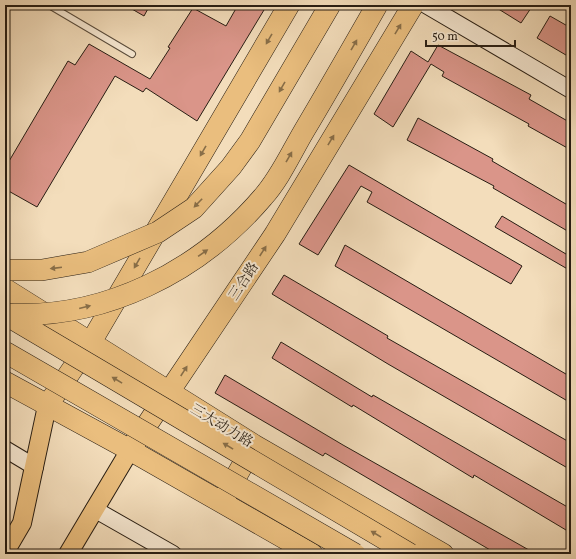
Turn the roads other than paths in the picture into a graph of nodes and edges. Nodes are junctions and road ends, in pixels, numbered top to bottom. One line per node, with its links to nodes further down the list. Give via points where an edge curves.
1 (49, 5): 7 (lane)
2 (289, 5): 12 (highway, one-way to 12)
3 (330, 5): 9 (highway, one-way to 9, bridge, via 250,141 231,167 194,208 158,232 88,262 42,270)
4 (377, 5): 11 (highway, one-way to 4, bridge, via 63,312 115,299 156,282 221,241 264,197)
5 (413, 5): 15 (highway, 三合路, one-way to 5, via 275,234)
6 (426, 5): 8 (street)
7 (132, 54)
8 (571, 90)
9 (5, 270)
10 (5, 289): 12 (highway, 三大动力路)
11 (5, 314): 28 (highway, one-way to 11, bridge)
12 (91, 342): 15 (highway, 三大动力路); 16 (highway)
13 (5, 352): 27 (highway, bridge)
14 (5, 382): 16 (highway)
15 (170, 393): 17 (highway, 三大动力路); 19 (highway, 三合路)
16 (47, 406): 19 (highway); 20 (main road)
17 (254, 445): 21 (highway); 29 (highway, 三大动力路)
18 (5, 450): 20 (street)
19 (130, 450): 21 (highway); 22 (main road, 三合路)
20 (35, 467): 23 (main road, via 22,523)
21 (221, 503): 26 (highway)
22 (94, 509): 24 (main road, 三合路); 25 (street)
23 (5, 552)
24 (68, 554)
25 (173, 554)
26 (312, 554)
27 (355, 554)
28 (410, 554)
29 (442, 554)

